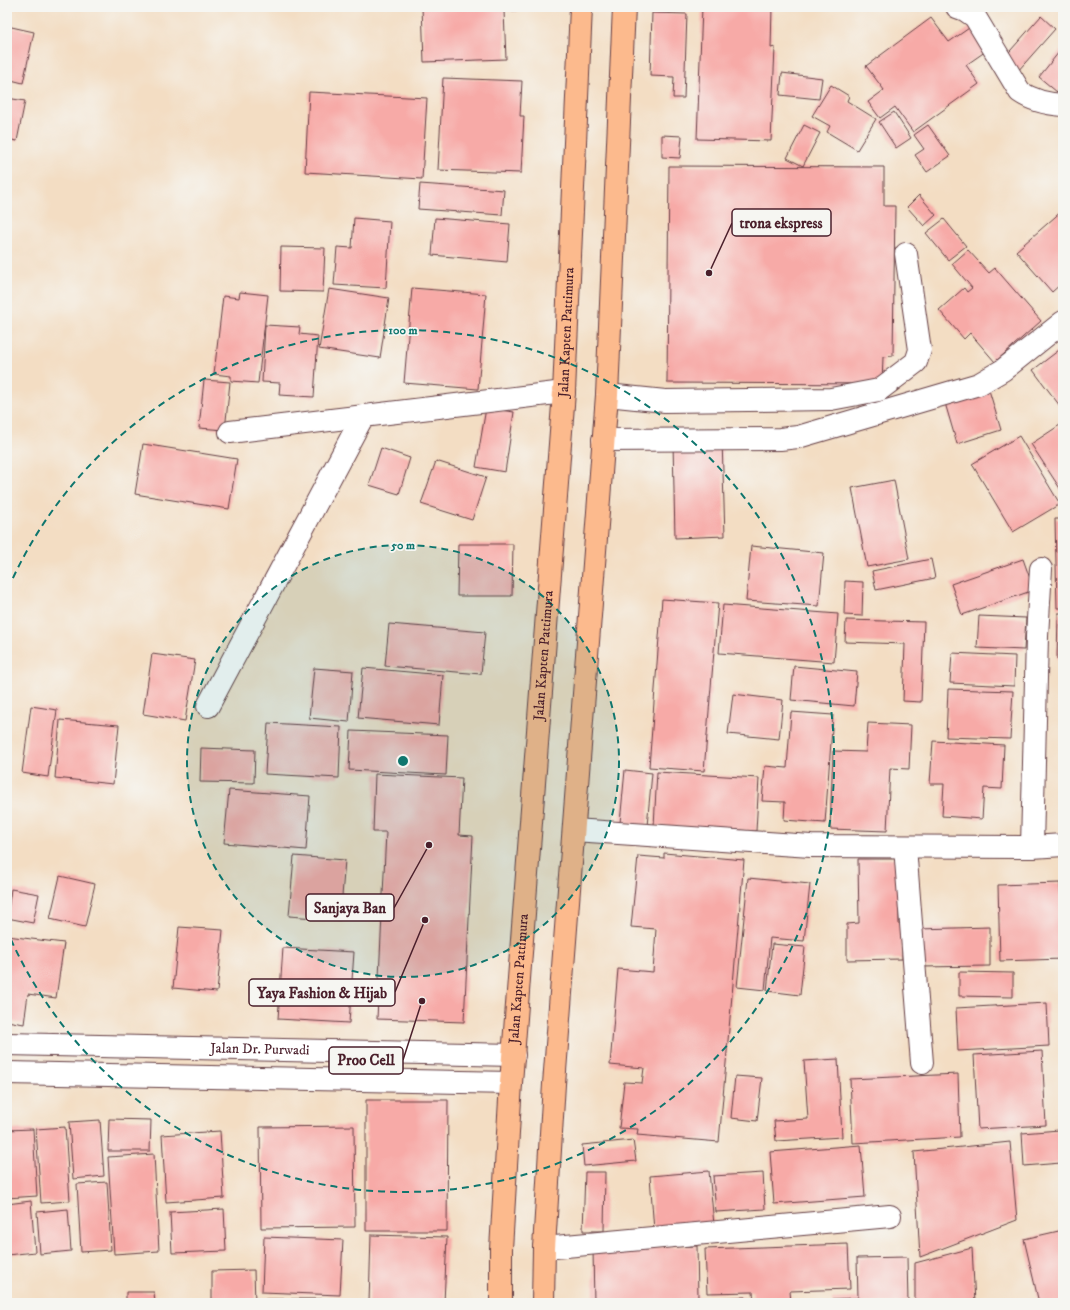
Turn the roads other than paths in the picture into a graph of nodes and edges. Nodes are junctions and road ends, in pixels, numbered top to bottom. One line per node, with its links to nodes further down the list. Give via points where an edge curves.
1 (582, 7): 7 (main road, Jalan Kapten Pattimura)
2 (624, 7): 8 (main road)
3 (957, 7): 4 (street, via 975,17 1020,92 1035,100)
4 (1063, 105)
5 (906, 254): 8 (street, via 920,350 916,362 879,390 831,399 665,401)
6 (1063, 322): 11 (street, via 1003,370 979,384 798,437)
7 (564, 392): 9 (street); 19 (main road, Jalan Kapten Pattimura)
8 (607, 395): 11 (main road)
9 (363, 416): 10 (street); 13 (street)
10 (230, 432)
11 (603, 440): 14 (main road)
12 (1041, 569): 17 (street)
13 (208, 706)
14 (574, 830): 16 (street, via 811,846); 24 (main road)
15 (1063, 845): 17 (street)
16 (905, 847): 17 (street); 20 (street)
17 (1032, 847)
18 (7, 1044): 19 (street, Jalan Dr. Purwadi)
19 (514, 1055): 22 (main road, Jalan Kapten Pattimura)
20 (922, 1063)
21 (7, 1073): 22 (street, Jalan Dr. Purwadi)
22 (511, 1083): 25 (main road, Jalan Kapten Pattimura, via 501,1249)
23 (890, 1216): 24 (street)
24 (544, 1248): 26 (main road)
25 (501, 1303)
26 (543, 1303)

